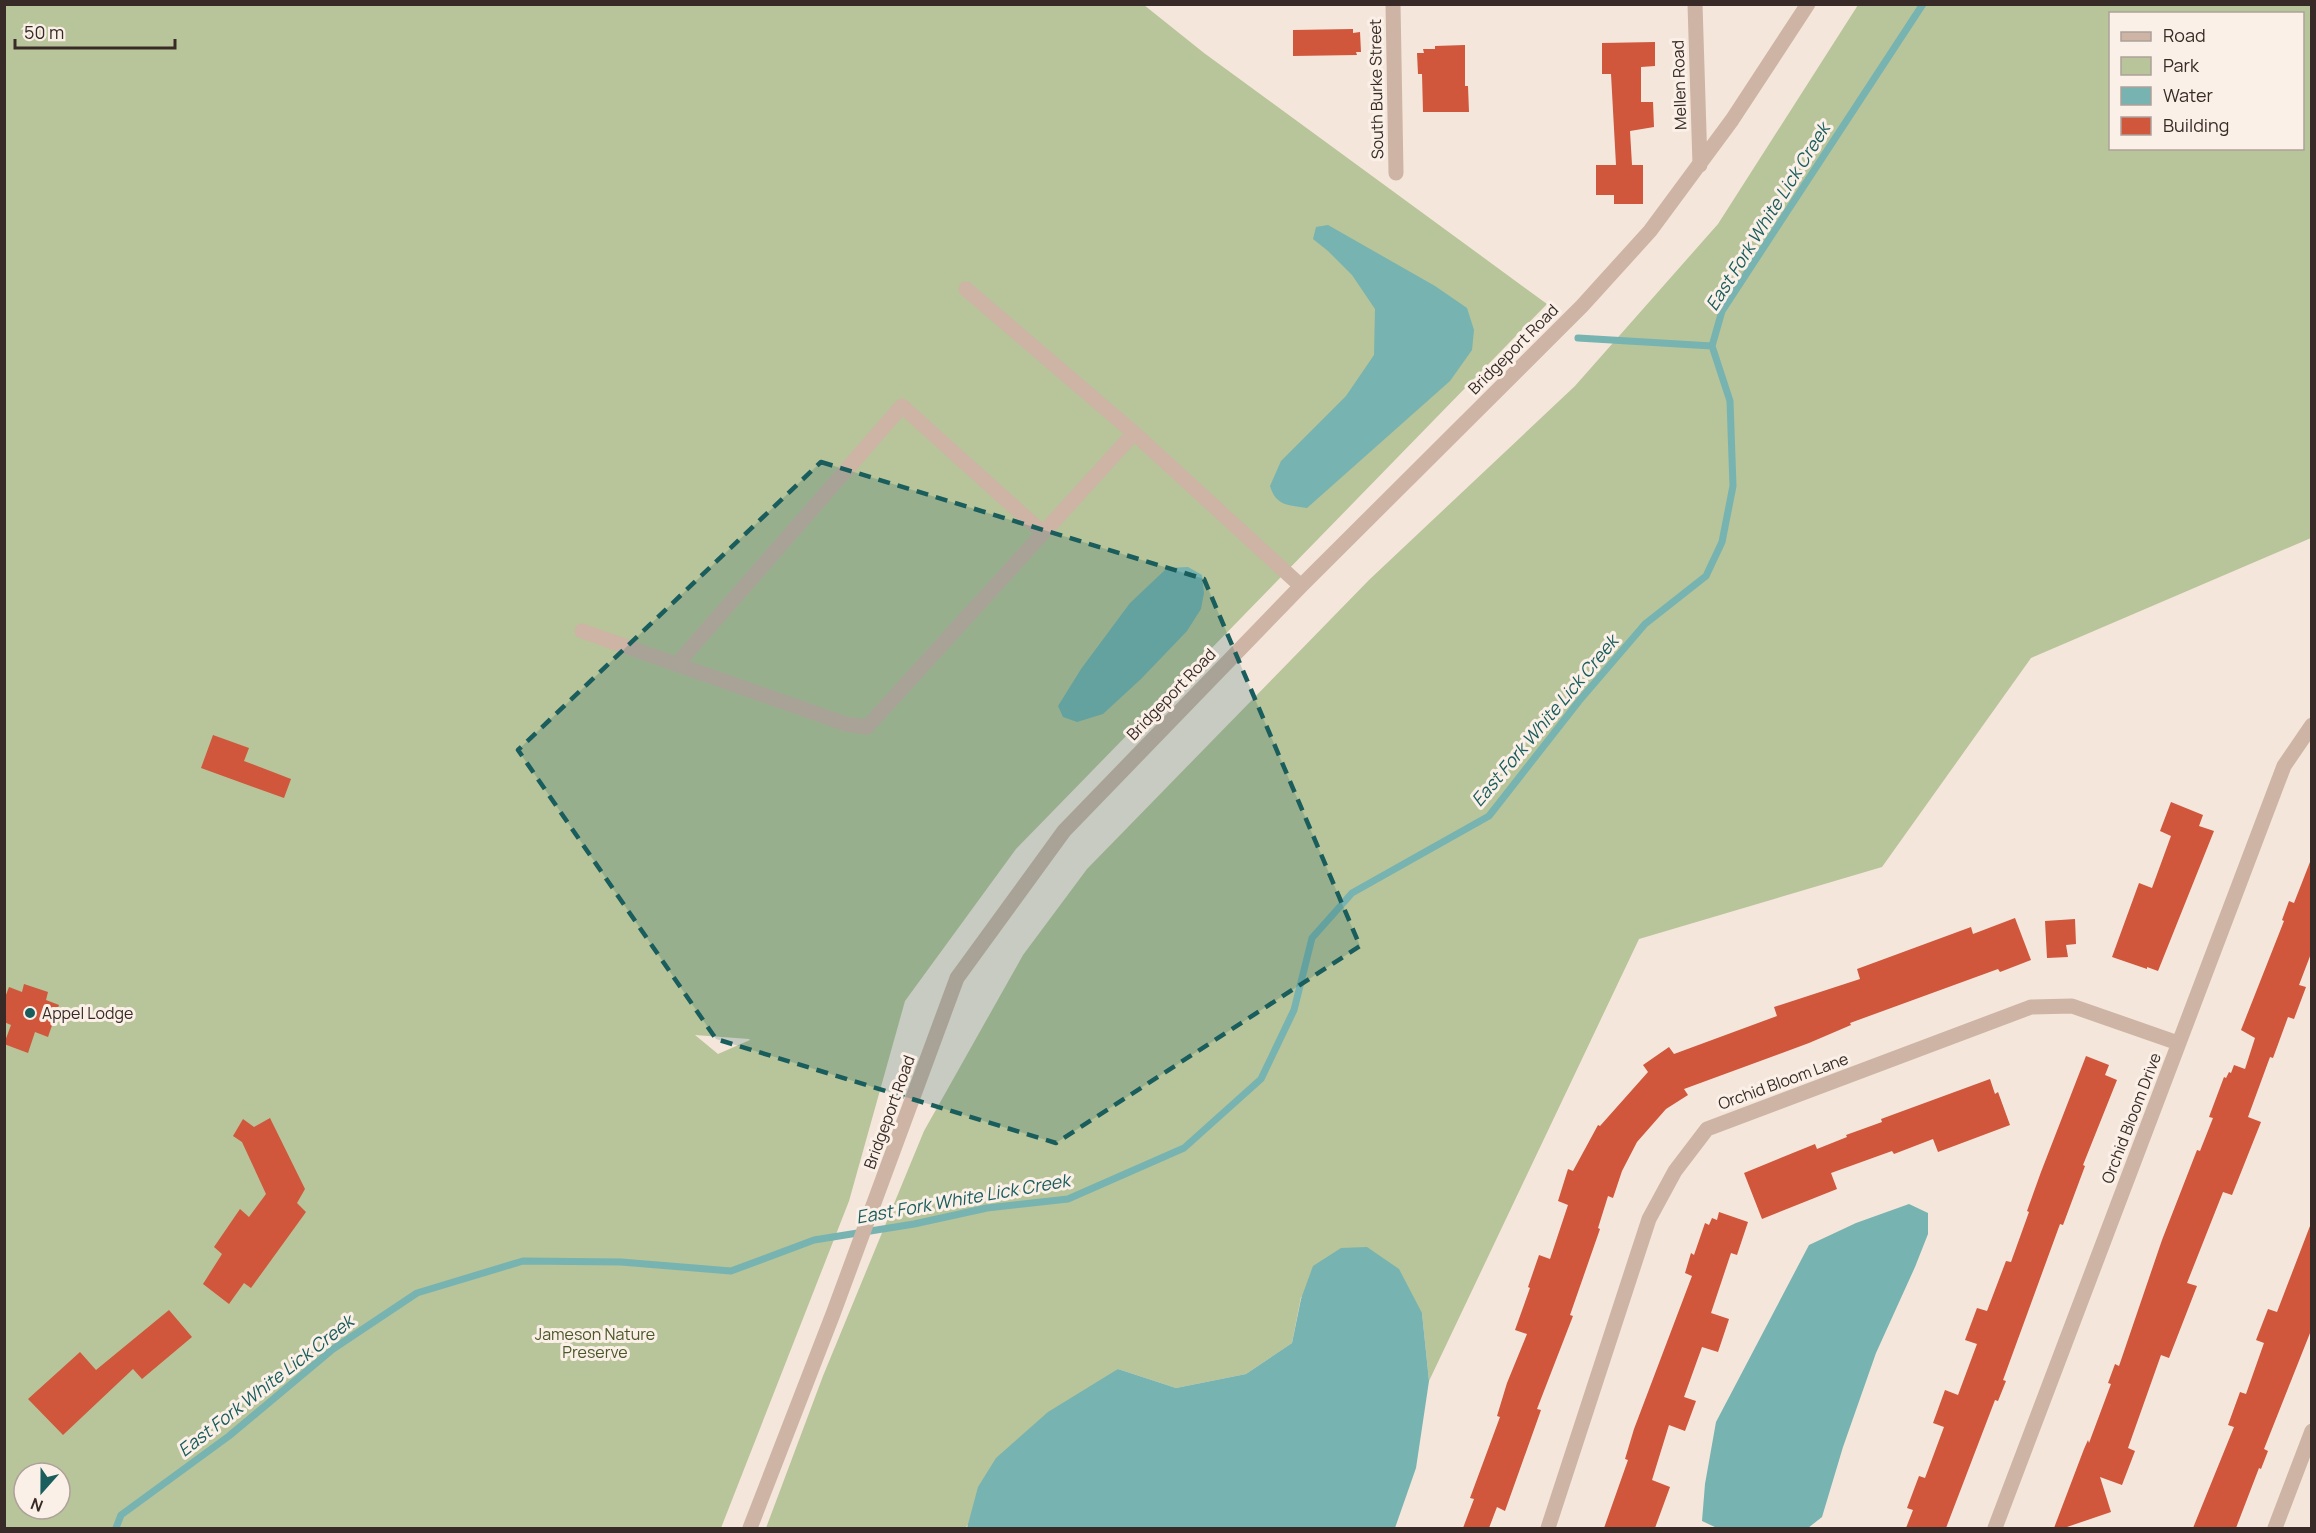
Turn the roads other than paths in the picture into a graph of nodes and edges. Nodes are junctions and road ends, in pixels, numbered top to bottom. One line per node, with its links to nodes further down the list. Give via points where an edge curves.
1 (1393, 4): 5 (street, South Burke Street)
2 (1695, 4): 4 (street, Mellen Road)
3 (1808, 4): 4 (street, Bridgeport Road)
4 (1700, 165): 9 (street, Bridgeport Road, via 1650,231 1582,306)
5 (1396, 172)
6 (966, 289): 7 (street)
7 (1134, 434): 8 (street); 9 (street)
8 (1043, 533): 11 (street, via 867,727 846,724); 11 (street, via 902,406)
9 (1301, 586): 15 (street, Bridgeport Road, via 1064,831 957,978)
10 (582, 631): 11 (street)
11 (677, 664)
12 (2312, 725): 13 (street, Orchid Bloom Drive, via 2284,766)
13 (2178, 1043): 16 (street, Orchid Bloom Lane, via 2072,1006 2031,1007 1707,1128 1674,1171 1649,1219); 17 (street, Orchid Bloom Drive)
14 (2312, 1431): 18 (street)
15 (750, 1528)
16 (1548, 1528)
17 (1995, 1528)
18 (2275, 1528)

